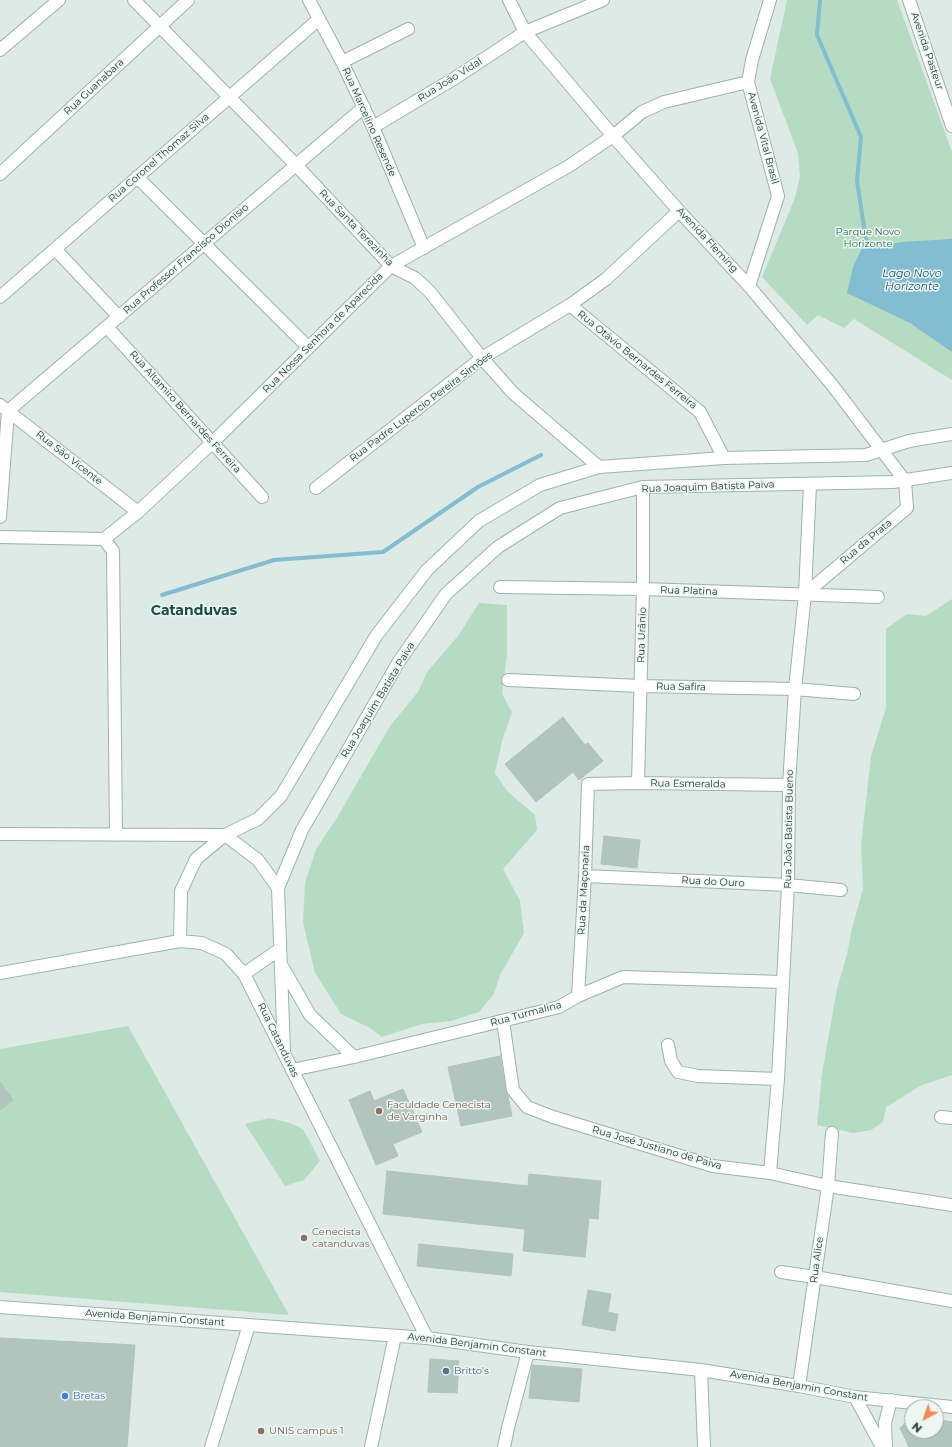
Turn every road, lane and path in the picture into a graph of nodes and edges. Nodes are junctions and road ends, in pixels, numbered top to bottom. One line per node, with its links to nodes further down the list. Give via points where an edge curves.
1 (59, 0): 13 (street)
2 (134, 0): 10 (street, Rua Santa Terezinha)
3 (188, 0): 10 (street, Rua Guanabara)
4 (309, 0): 9 (street, Rua Marcelino Resende)
5 (509, 0): 12 (street, Avenida Fleming)
6 (604, 0): 12 (street, Rua João Vidal)
7 (770, 0): 15 (street)
8 (909, 0): 18 (street, Avenida Pasteur)
9 (319, 19): 14 (street, Rua Marcelino Resende); 16 (street, Rua Coronel Thomaz Silva)
10 (159, 27): 16 (street, Rua Santa Terezinha); 22 (street, Rua Guanabara)
11 (408, 29): 14 (street)
12 (525, 32): 19 (street, Rua João Vidal); 20 (street, Avenida Fleming)
13 (0, 50)
14 (342, 62): 17 (street, Rua Marcelino Resende)
15 (748, 82): 20 (street, Rua Nossa Senhora de Aparecida, via 664,102 642,112); 29 (street, Avenida Vital Brasil, via 778,196)
16 (228, 97): 21 (street, Rua Santa Terezinha); 23 (street, Rua Coronel Thomaz Silva)
17 (364, 108): 19 (street, Rua Marcelino Resende); 21 (street, Rua Professor Francisco Dionisio)
18 (952, 126)
19 (373, 127): 26 (street, Rua Marcelino Resende)
20 (613, 136): 24 (street, Avenida Fleming); 26 (street, Rua Nossa Senhora de Aparecida, via 569,166)
21 (296, 165): 25 (street, Rua Professor Francisco Dionisio); 28 (street, Rua Santa Terezinha)
22 (0, 174)
23 (137, 177): 25 (street); 27 (street, Rua Coronel Thomaz Silva)
24 (679, 211): 29 (street, Avenida Fleming); 31 (street, Rua Padre Lupercio Pereira Simões, via 606,279)
25 (204, 244): 32 (street, Rua Professor Francisco Dionisio); 34 (street)
26 (424, 248): 28 (street, Rua Nossa Senhora de Aparecida)
27 (55, 249): 30 (street, Rua Coronel Thomaz Silva); 32 (street)
28 (391, 266): 34 (street, Rua Nossa Senhora de Aparecida); 35 (street, Rua Santa Terezinha, via 415,278 430,292)
29 (749, 286): 39 (street, Avenida Fleming)
30 (0, 297)
31 (570, 305): 35 (street, Rua Padre Lupercio Pereira Simões); 40 (street, Rua Otávio Bernardes Ferreira, via 700,412)
32 (119, 317): 33 (street, Rua Professor Francisco Dionisio)
33 (107, 327): 36 (street, Rua Professor Francisco Dionisio); 38 (street, Rua Altamiro Bernardes Ferreira)
34 (308, 347): 38 (street, Rua Nossa Senhora de Aparecida)
35 (482, 358): 41 (street, Rua Santa Terezinha, via 513,393); 46 (street, Rua Padre Lupercio Pereira Simões)
36 (4, 408): 48 (street, Rua São Vicente); 49 (street)
37 (952, 434): 39 (street)
38 (213, 442): 47 (street, Rua Altamiro Bernardes Ferreira); 48 (street, Rua Nossa Senhora de Aparecida)
39 (882, 449): 40 (street, via 866,455); 43 (street, Avenida Fleming)
40 (724, 458): 41 (street)
41 (599, 467): 65 (street, via 540,485 479,521 427,570 376,636 281,796 258,819)
42 (952, 473): 43 (street, Rua Joaquim Batista Paiva)
43 (905, 481): 44 (street, Rua Joaquim Batista Paiva); 54 (street, Rua da Prata, via 907,508)
44 (810, 484): 45 (street, Rua Joaquim Batista Paiva); 54 (street, Rua João Batista Bueno)
45 (643, 487): 53 (street, Rua Urânio); 68 (street, Rua Joaquim Batista Paiva, via 560,508 498,547 446,594 398,663 302,830)
46 (316, 488)
47 (262, 497)
48 (138, 512): 51 (street, Rua Nossa Senhora de Aparecida)
49 (0, 517)
50 (0, 537): 51 (street)
51 (104, 539): 64 (street, via 113,551)
52 (500, 587): 53 (street, Rua Platina)
53 (643, 589): 54 (street, Rua Platina); 57 (street, Rua Urânio)
54 (806, 594): 55 (street, Rua Platina); 58 (street, Rua João Batista Bueno)
55 (878, 597)
56 (508, 680): 57 (street, Rua Safira)
57 (640, 686): 58 (street, Rua Safira); 60 (street, Rua Urânio)
58 (795, 689): 59 (street, Rua Safira); 62 (street, Rua João Batista Bueno)
59 (854, 694)
60 (638, 783): 61 (street, Rua Esmeralda); 62 (street, Rua Esmeralda)
61 (588, 784): 66 (street, Rua da Maçonaria)
62 (789, 785): 67 (street, Rua João Batista Bueno)
63 (0, 834): 64 (street)
64 (116, 835): 65 (street)
65 (225, 835): 68 (street, via 258,860); 70 (street, via 196,859 180,891)
66 (585, 876): 67 (street, Rua do Ouro); 76 (street, Rua da Maçonaria)
67 (788, 885): 69 (street, Rua do Ouro); 75 (street, Rua João Batista Bueno)
68 (278, 888): 71 (street, Rua Joaquim Batista Paiva)
69 (842, 890)
70 (180, 941): 73 (street, Rua Catanduvas); 74 (street, Rua Catanduvas, via 202,943 226,954)
71 (280, 949): 72 (street, Rua Joaquim Batista Paiva); 74 (street)
72 (281, 964): 79 (street, Rua Joaquim Batista Paiva); 80 (street, via 310,1015)
73 (0, 973)
74 (244, 974): 79 (street, Rua Catanduvas)
75 (782, 982): 76 (street, Rua Turmalina, via 623,977); 82 (street, Rua João Batista Bueno)
76 (578, 996): 77 (street, Rua Turmalina, via 559,1007)
77 (502, 1021): 80 (street, Rua Turmalina); 84 (street, Rua José Justiano de Paiva, via 513,1090 527,1107 713,1166)
78 (668, 1045): 82 (street, via 671,1061 678,1072 698,1076)
79 (284, 1052): 81 (street, Rua Catanduvas)
80 (354, 1057): 81 (street, Rua Turmalina)
81 (292, 1070): 93 (street, Rua Catanduvas)
82 (778, 1078): 84 (street, Rua João Batista Bueno)
83 (832, 1133): 85 (street, Rua Alice)
84 (770, 1173): 85 (street, Rua José Justiano de Paiva)
85 (828, 1186): 86 (street, Rua José Justiano de Paiva); 88 (street, Rua Alice)
86 (952, 1205)
87 (781, 1272): 88 (street)
88 (815, 1277): 89 (street); 96 (street, Rua Alice)
89 (952, 1301)
90 (0, 1307): 91 (street, Avenida Benjamin Constant)
91 (249, 1325): 92 (street, Avenida Benjamin Constant); 100 (street)
92 (395, 1336): 93 (street, Avenida Benjamin Constant); 101 (street)
93 (427, 1338): 94 (street, Avenida Benjamin Constant)
94 (528, 1352): 95 (street, Avenida Benjamin Constant); 102 (street)
95 (701, 1370): 96 (street, Avenida Benjamin Constant); 103 (street)
96 (799, 1386): 97 (street, Avenida Benjamin Constant)
97 (855, 1397): 98 (street, Avenida Benjamin Constant); 104 (street)
98 (891, 1400): 99 (street, Avenida Benjamin Constant); 105 (street, via 885,1423)
99 (952, 1407)
100 (211, 1447)
101 (371, 1447)
102 (504, 1447)
103 (704, 1447)
104 (882, 1447)
105 (886, 1447)

